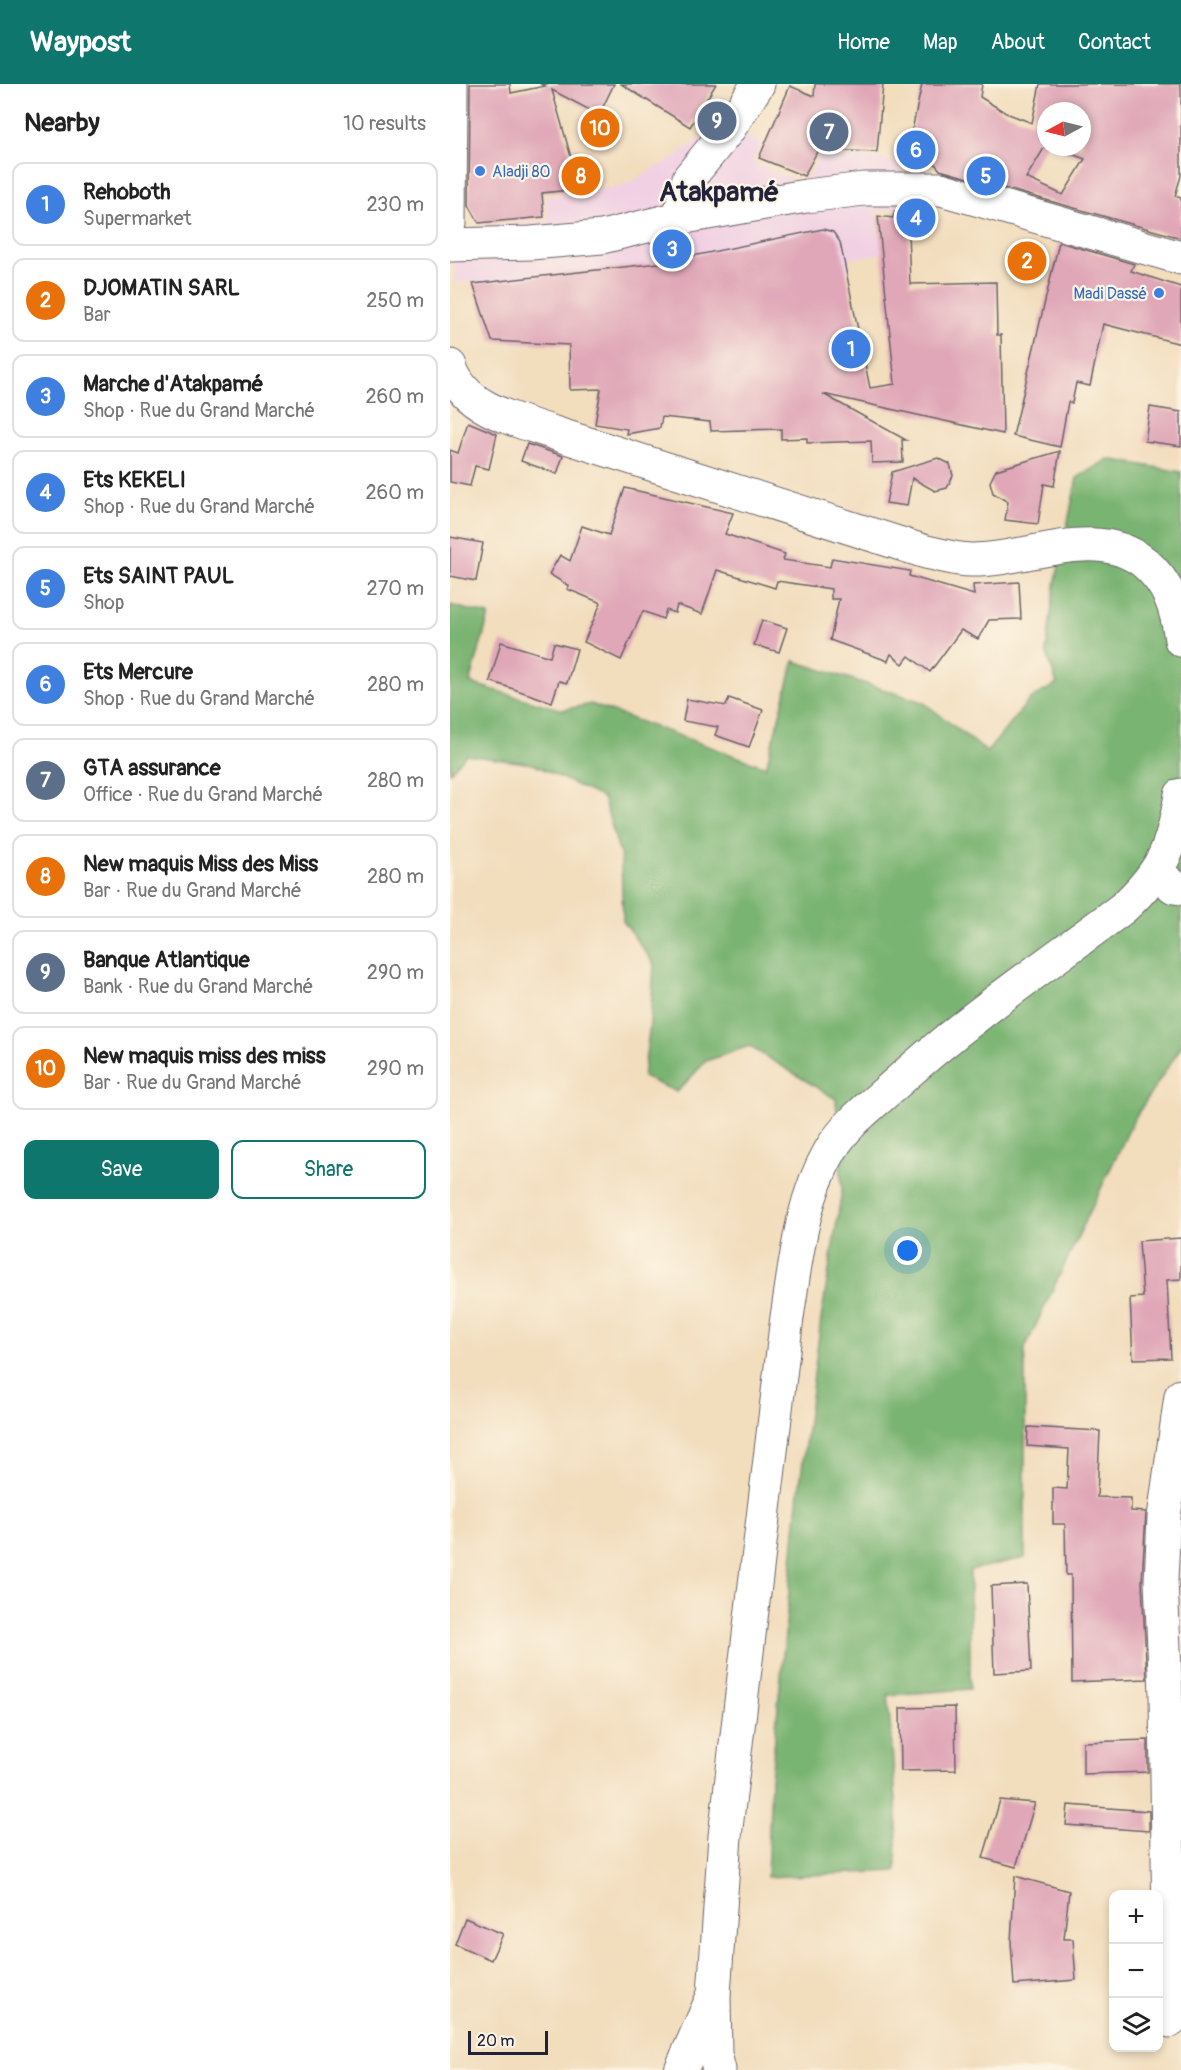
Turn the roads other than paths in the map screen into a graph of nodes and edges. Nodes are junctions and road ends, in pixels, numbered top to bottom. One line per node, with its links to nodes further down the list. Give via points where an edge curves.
1 (451, 84): 4 (main road)
2 (758, 84): 3 (main road, via 728,130 689,178)
3 (679, 219): 5 (main road, via 602,237); 6 (main road, via 864,189 941,189)
4 (450, 223)
5 (450, 245)
6 (1181, 258)
7 (450, 366): 8 (main road, via 470,398 497,412 926,552 972,560 1053,548 1116,546 1137,557 1164,584 1175,606)
8 (1181, 640)
9 (1181, 795): 10 (main road, via 1167,854)
10 (1169, 880): 12 (main road, via 1123,908 917,1062 850,1123 819,1174 800,1235 787,1317 726,1826)
11 (1181, 1396): 13 (main road, via 1164,1517 1161,1581)
12 (714, 1994): 14 (main road); 15 (main road)
13 (1170, 2021)
14 (681, 2070)
15 (719, 2070)

